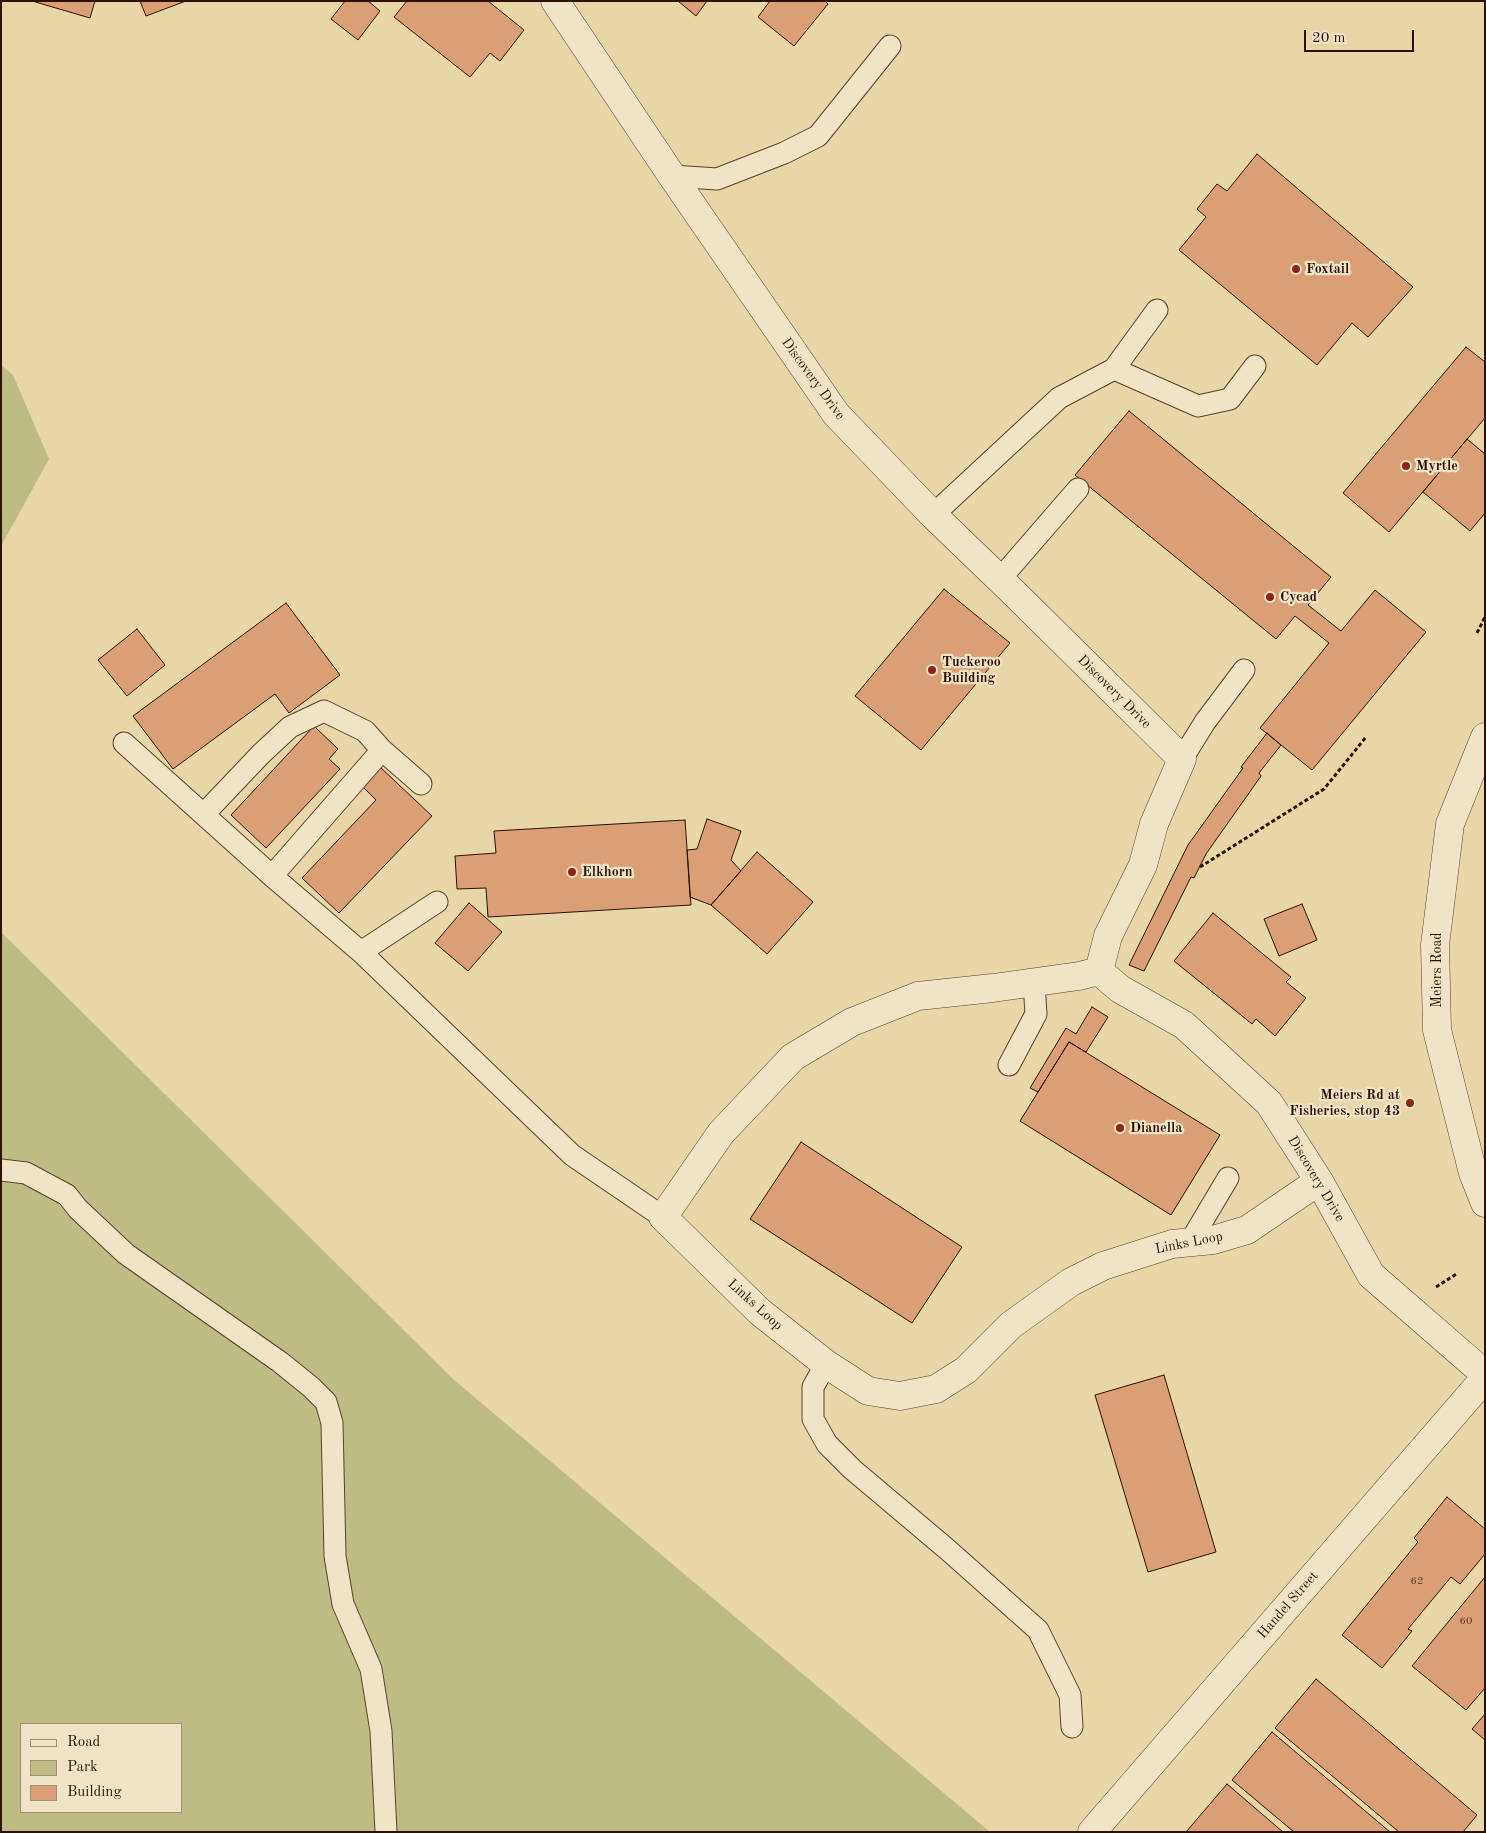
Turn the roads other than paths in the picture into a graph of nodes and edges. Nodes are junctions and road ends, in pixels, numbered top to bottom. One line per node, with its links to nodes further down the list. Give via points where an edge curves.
1 (555, 1): 3 (street, Discovery Drive)
2 (890, 46): 3 (lane, via 818,136 717,179)
3 (672, 176): 8 (street, Discovery Drive, via 836,414)
4 (1157, 310): 6 (lane)
5 (1256, 366): 6 (lane, via 1230,399 1198,406)
6 (1114, 370): 8 (lane, via 1059,398)
7 (1078, 490): 9 (lane)
8 (933, 515): 9 (street, Discovery Drive)
9 (1000, 579): 14 (street, Discovery Drive)
10 (1244, 670): 14 (lane)
11 (1485, 737): 26 (street, Meiers Road, via 1450,824 1435,945 1437,1030 1473,1173)
12 (124, 743): 16 (lane)
13 (382, 750): 15 (lane); 16 (lane, via 365,731 324,711 290,727); 17 (lane)
14 (1182, 759): 20 (street, via 1154,824 1143,865 1108,936)
15 (421, 784)
16 (204, 814): 17 (lane)
17 (272, 876): 19 (lane)
18 (437, 902): 19 (lane)
19 (361, 952): 27 (lane, via 572,1155)
20 (1099, 971): 21 (street); 25 (street, Discovery Drive, via 1120,989 1184,1026 1269,1103)
21 (1034, 982): 22 (lane, via 1036,1014); 27 (street, via 918,996 852,1022 793,1057 721,1133)
22 (1009, 1065)
23 (1, 1170): 33 (lane, via 26,1173 67,1195 78,1210 126,1254 280,1362 326,1402 332,1424 335,1556 343,1604 371,1669 381,1731)
24 (1228, 1178): 28 (lane)
25 (1319, 1181): 28 (street, Links Loop, via 1247,1230 1213,1240); 30 (street, Discovery Drive, via 1371,1275)
26 (1485, 1203)
27 (663, 1216): 29 (street, Links Loop, via 760,1312)
28 (1190, 1242): 29 (street, Links Loop, via 1172,1244 1102,1266 1071,1282 1011,1325 966,1370 936,1389 900,1396 868,1391)
29 (826, 1364): 32 (lane, via 813,1387 813,1419 827,1444 1038,1630 1070,1695)
30 (1485, 1374)
31 (1485, 1378): 34 (street, Handel Street)
32 (1072, 1728)
33 (386, 1832)
34 (1092, 1832)

